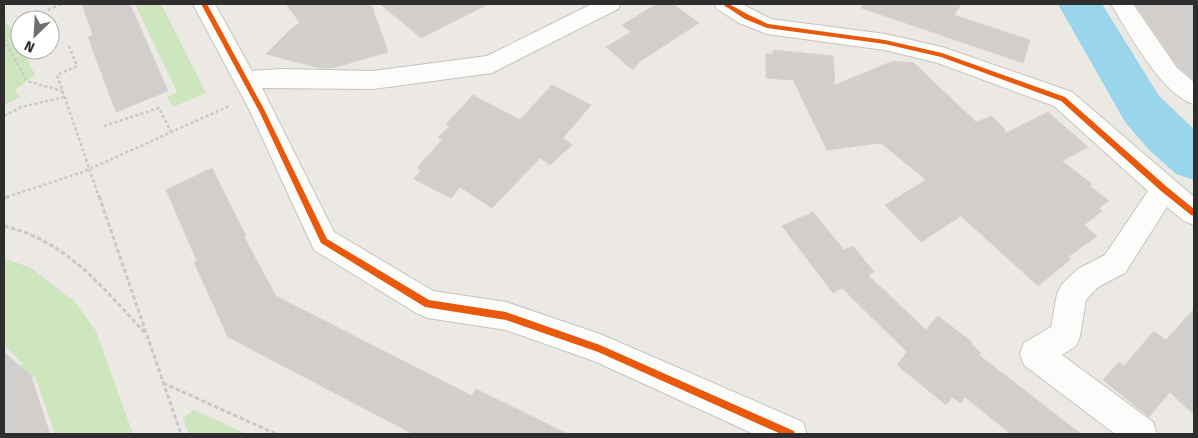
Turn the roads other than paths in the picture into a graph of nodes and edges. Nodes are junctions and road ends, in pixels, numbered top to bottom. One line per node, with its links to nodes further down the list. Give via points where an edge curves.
1 (204, 4): 5 (street)
2 (610, 4): 5 (street, via 492,64 373,80)
3 (725, 4): 7 (street, via 767,26 885,42 942,55 1063,99)
4 (1122, 4): 6 (street, via 1170,74)
5 (245, 80): 9 (street, via 324,241 428,304 506,316 600,349)
6 (1194, 95)
7 (1164, 189): 8 (street); 10 (street, via 1115,264 1088,278 1072,294 1065,336 1035,354)
8 (1194, 211)
9 (792, 434)
10 (1141, 434)

